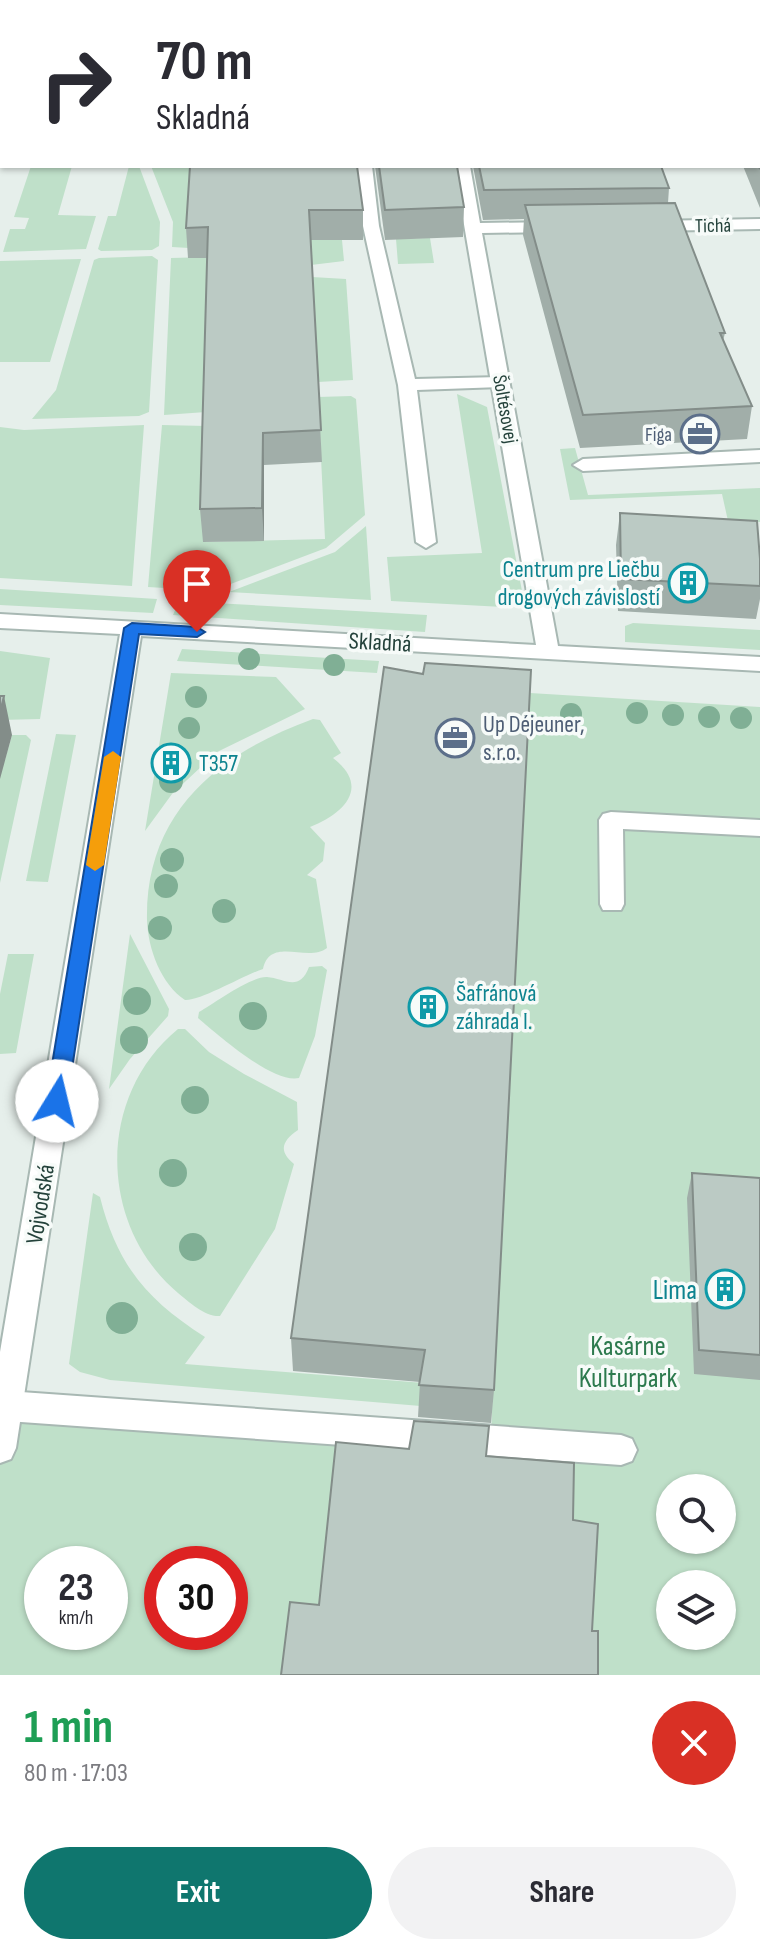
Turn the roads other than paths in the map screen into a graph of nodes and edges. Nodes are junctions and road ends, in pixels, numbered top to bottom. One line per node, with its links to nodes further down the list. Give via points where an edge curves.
1 (364, 168): 8 (street, via 371,226)
2 (462, 168): 6 (street, Šoltésovej)
3 (760, 224): 4 (street, Tichá)
4 (638, 226)
5 (577, 227): 6 (street)
6 (473, 228): 7 (street, Šoltésovej)
7 (501, 382): 8 (street); 14 (street, Šoltésovej)
8 (407, 385): 11 (street)
9 (760, 456): 10 (street)
10 (583, 465)
11 (426, 542)
12 (0, 621): 13 (street, Skladná)
13 (132, 628): 14 (street, Skladná); 18 (street, Vojvodská)
14 (548, 651): 15 (street, Skladná)
15 (760, 664)
16 (760, 828): 17 (street, via 611,820)
17 (612, 904)
18 (7, 1406): 19 (street, Vojvodská); 20 (street)
19 (0, 1448)
20 (621, 1450)

